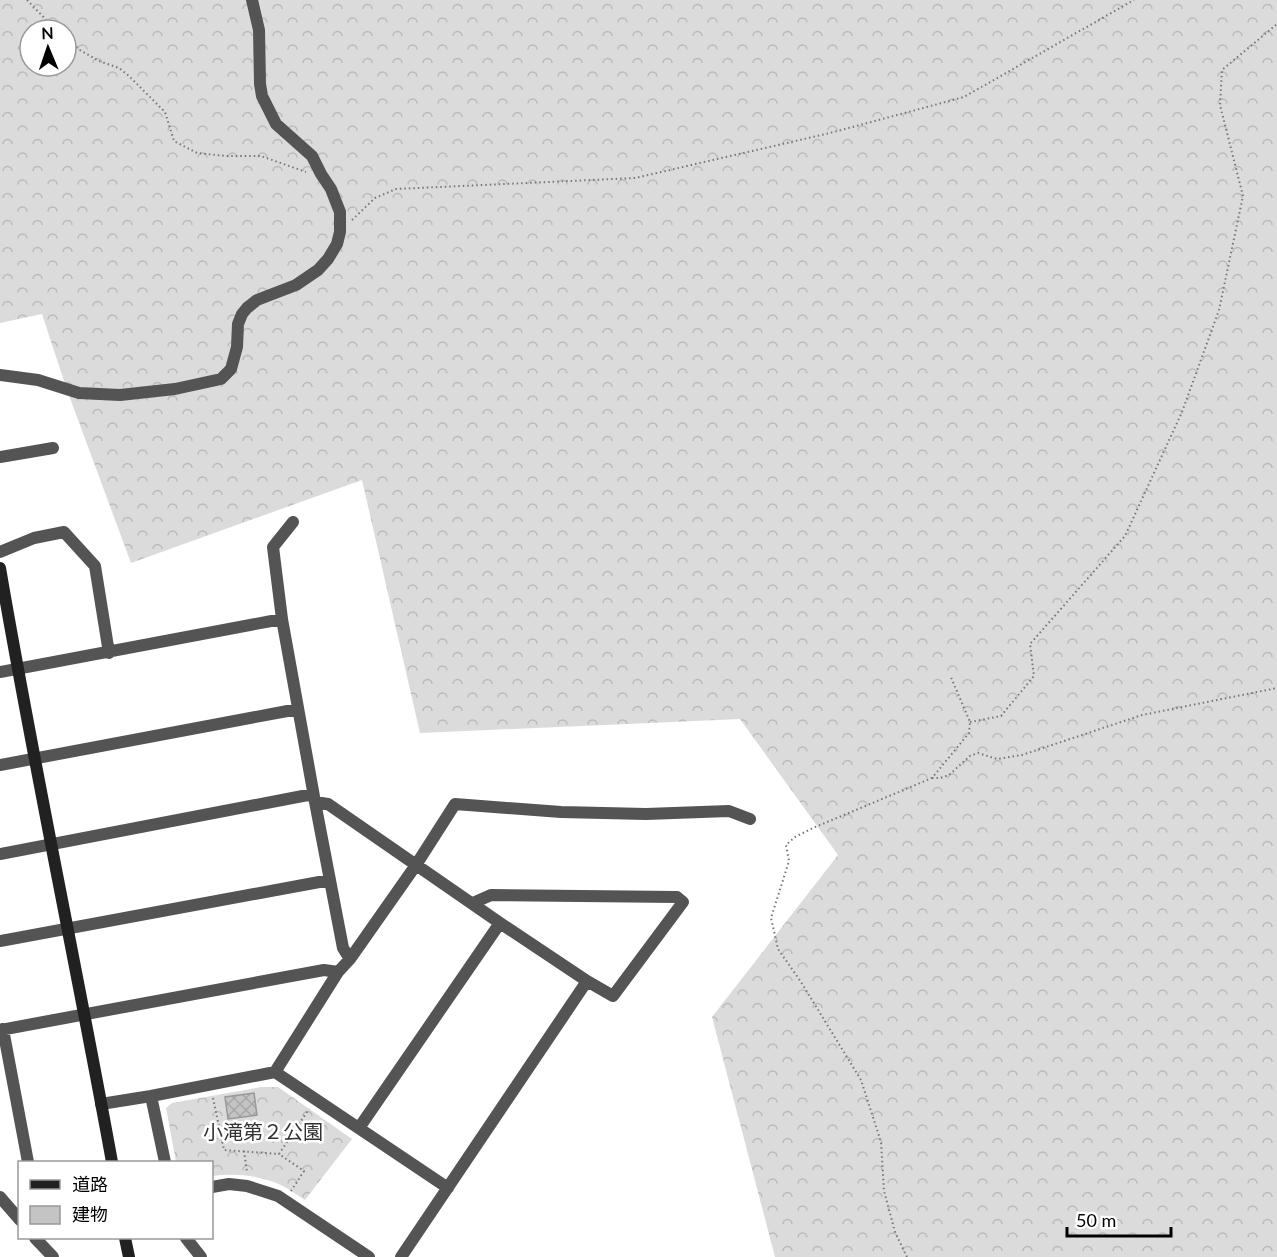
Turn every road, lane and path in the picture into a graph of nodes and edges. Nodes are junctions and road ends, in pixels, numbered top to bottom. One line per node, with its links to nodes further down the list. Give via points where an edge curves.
1 (27, 0): 4 (path)
2 (252, 0): 7 (street, via 259,30 262,96 276,124 312,156)
3 (1134, 0): 8 (path, via 964,97 635,178 396,189 375,198)
4 (44, 18)
5 (1277, 24): 22 (path, via 1222,70 1220,105 1243,196 1219,310 1182,412 1125,536 1030,644 1034,676 1001,716)
6 (78, 48): 7 (path, via 129,76 165,112 174,141 196,153 261,156)
7 (321, 174): 8 (street, via 340,212)
8 (340, 232): 9 (street, via 328,259 318,270 296,285 257,300 242,314 231,369 221,379 175,390 120,395 78,393 38,380)
9 (0, 375)
10 (53, 448): 11 (street)
11 (0, 457)
12 (293, 522): 15 (street, via 273,547)
13 (0, 552): 16 (street, via 34,538 64,532 95,566)
14 (0, 568): 17 (street)
15 (282, 619): 16 (street); 21 (street)
16 (109, 653): 17 (street)
17 (17, 669): 18 (street); 23 (street)
18 (0, 672)
19 (950, 675): 22 (path)
20 (1277, 688): 25 (path, via 1142,715 1022,755 997,759 978,753 949,775)
21 (298, 709): 23 (street); 26 (street)
22 (970, 722): 25 (path, via 969,733)
23 (35, 759): 24 (street); 28 (street)
24 (0, 765)
25 (932, 778): 66 (path, via 795,837 786,845 789,861 771,918 778,949 861,1080 881,1142 884,1191 895,1232)
26 (314, 798): 28 (street); 30 (street); 31 (street)
27 (750, 819): 30 (street, via 729,811 614,814 455,804)
28 (50, 844): 29 (street); 34 (street)
29 (0, 854)
30 (416, 865): 32 (street); 36 (street)
31 (330, 880): 34 (street); 36 (street, via 343,948)
32 (473, 903): 33 (street); 38 (street, via 491,895 677,897 683,902 613,996)
33 (500, 923): 38 (street); 46 (street)
34 (68, 929): 35 (street); 39 (street)
35 (0, 941)
36 (350, 959): 37 (street)
37 (338, 972): 39 (street, via 324,970); 41 (street)
38 (587, 981): 54 (street)
39 (83, 1014): 40 (street); 45 (street)
40 (1, 1030): 49 (street)
41 (275, 1072): 42 (street); 44 (street)
42 (210, 1084): 43 (street); 47 (path, via 224,1150)
43 (151, 1096): 45 (street); 51 (street)
44 (316, 1100): 46 (street); 48 (path)
45 (101, 1104): 50 (street)
46 (358, 1128): 54 (street)
47 (244, 1151): 48 (path); 52 (path)
48 (279, 1154): 55 (path, via 304,1171)
49 (28, 1161)
50 (112, 1161)
51 (165, 1161)
52 (247, 1186): 53 (street); 64 (street, via 278,1196)
53 (213, 1187)
54 (448, 1188): 65 (street)
55 (291, 1191)
56 (0, 1197): 57 (street)
57 (18, 1218)
58 (126, 1239): 62 (street)
59 (187, 1239): 63 (street)
60 (40, 1240): 61 (street)
61 (53, 1257)
62 (129, 1257)
63 (201, 1257)
64 (369, 1257)
65 (401, 1257)
66 (907, 1257)

